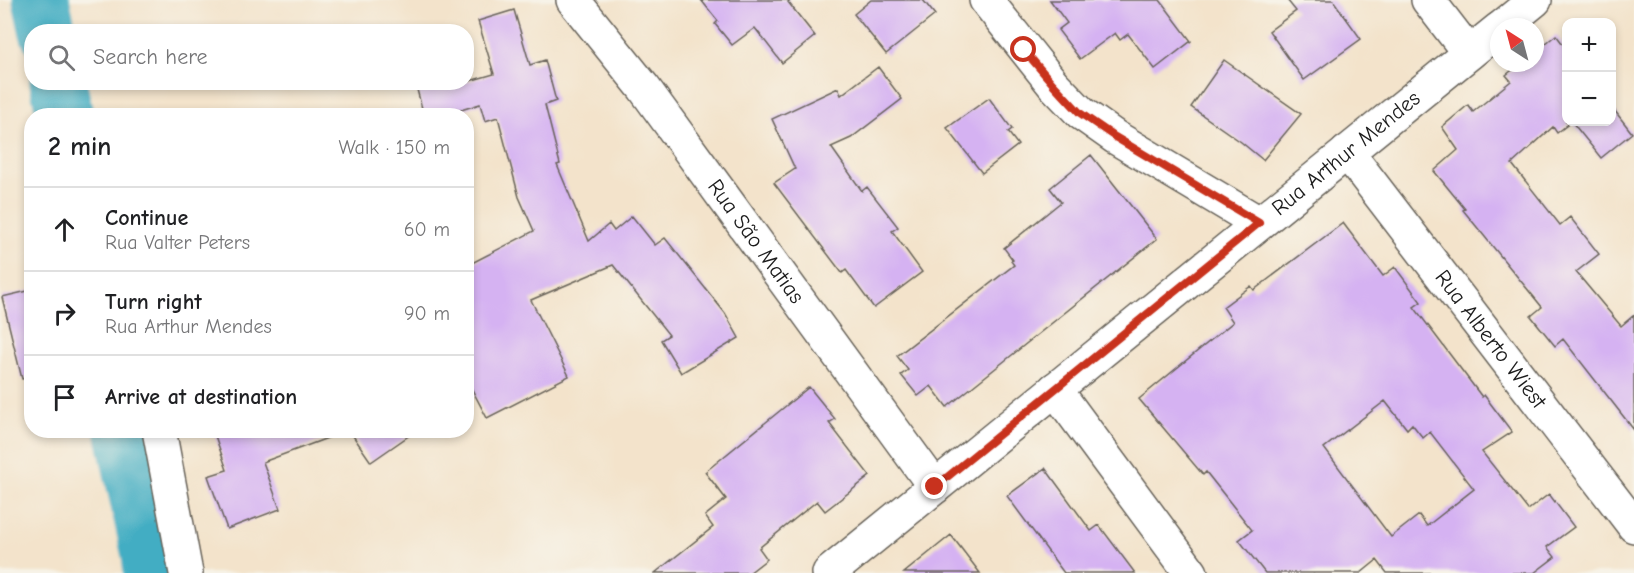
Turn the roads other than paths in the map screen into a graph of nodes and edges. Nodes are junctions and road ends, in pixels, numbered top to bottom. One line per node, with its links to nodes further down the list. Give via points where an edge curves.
1 (573, 0): 12 (street, Rua São Matias, via 644,88)
2 (986, 0): 9 (street, via 1080,113)
3 (1428, 0): 7 (street)
4 (1535, 0): 5 (street, Rua Arthur Mendes)
5 (1512, 18)
6 (1490, 36): 7 (street, Rua Arthur Mendes)
7 (1469, 53): 8 (street, Rua Arthur Mendes)
8 (1347, 152): 9 (street, Rua Arthur Mendes); 13 (street, Rua Alberto Wiest)
9 (1259, 223): 10 (street, Rua Arthur Mendes)
10 (1055, 389): 12 (street, Rua Arthur Mendes); 16 (street)
11 (161, 438): 14 (street)
12 (935, 487): 15 (street, Rua Arthur Mendes)
13 (1634, 526)
14 (186, 573)
15 (829, 573)
16 (1191, 573)

